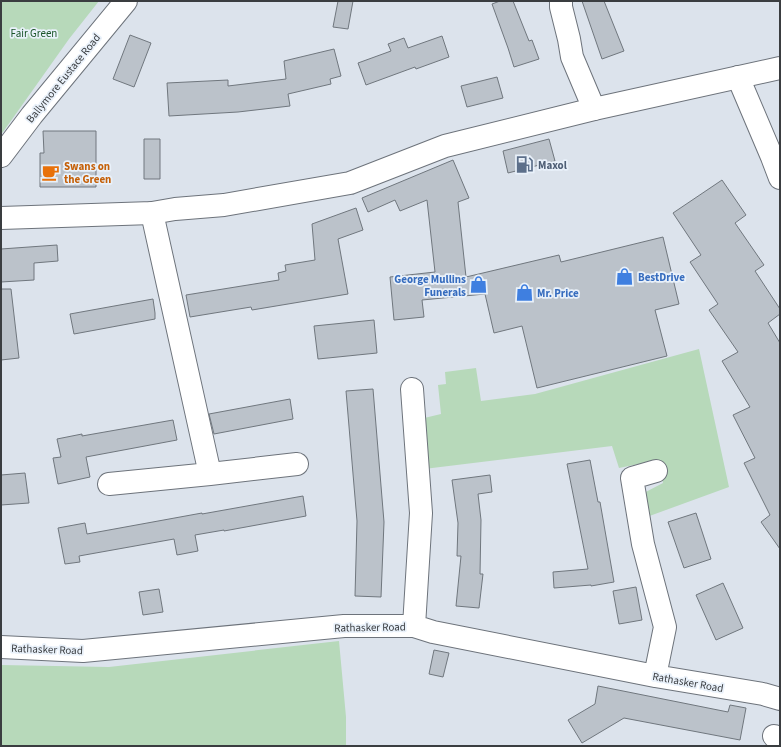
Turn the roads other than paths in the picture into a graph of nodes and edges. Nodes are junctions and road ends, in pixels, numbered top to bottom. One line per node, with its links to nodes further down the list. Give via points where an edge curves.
1 (126, 1): 6 (street, Ballymore Eustace Road)
2 (561, 1): 5 (street, via 560,7 572,57)
3 (780, 68): 4 (street)
4 (738, 77): 5 (street); 7 (street)
5 (594, 109): 9 (street, via 445,146 350,182 224,205)
6 (1, 156)
7 (776, 156): 8 (street)
8 (780, 178)
9 (152, 213): 10 (street); 14 (street)
10 (1, 218)
11 (412, 389): 16 (street, via 421,513)
12 (297, 464): 14 (street)
13 (656, 471): 18 (street, via 632,478 643,544 665,627)
14 (210, 474): 15 (street)
15 (108, 484)
16 (414, 626): 17 (street, Rathasker Road, via 344,626 84,651); 18 (street, Rathasker Road, via 433,632)
17 (1, 647)
18 (655, 676): 19 (street, Rathasker Road, via 763,694)
19 (780, 700)

